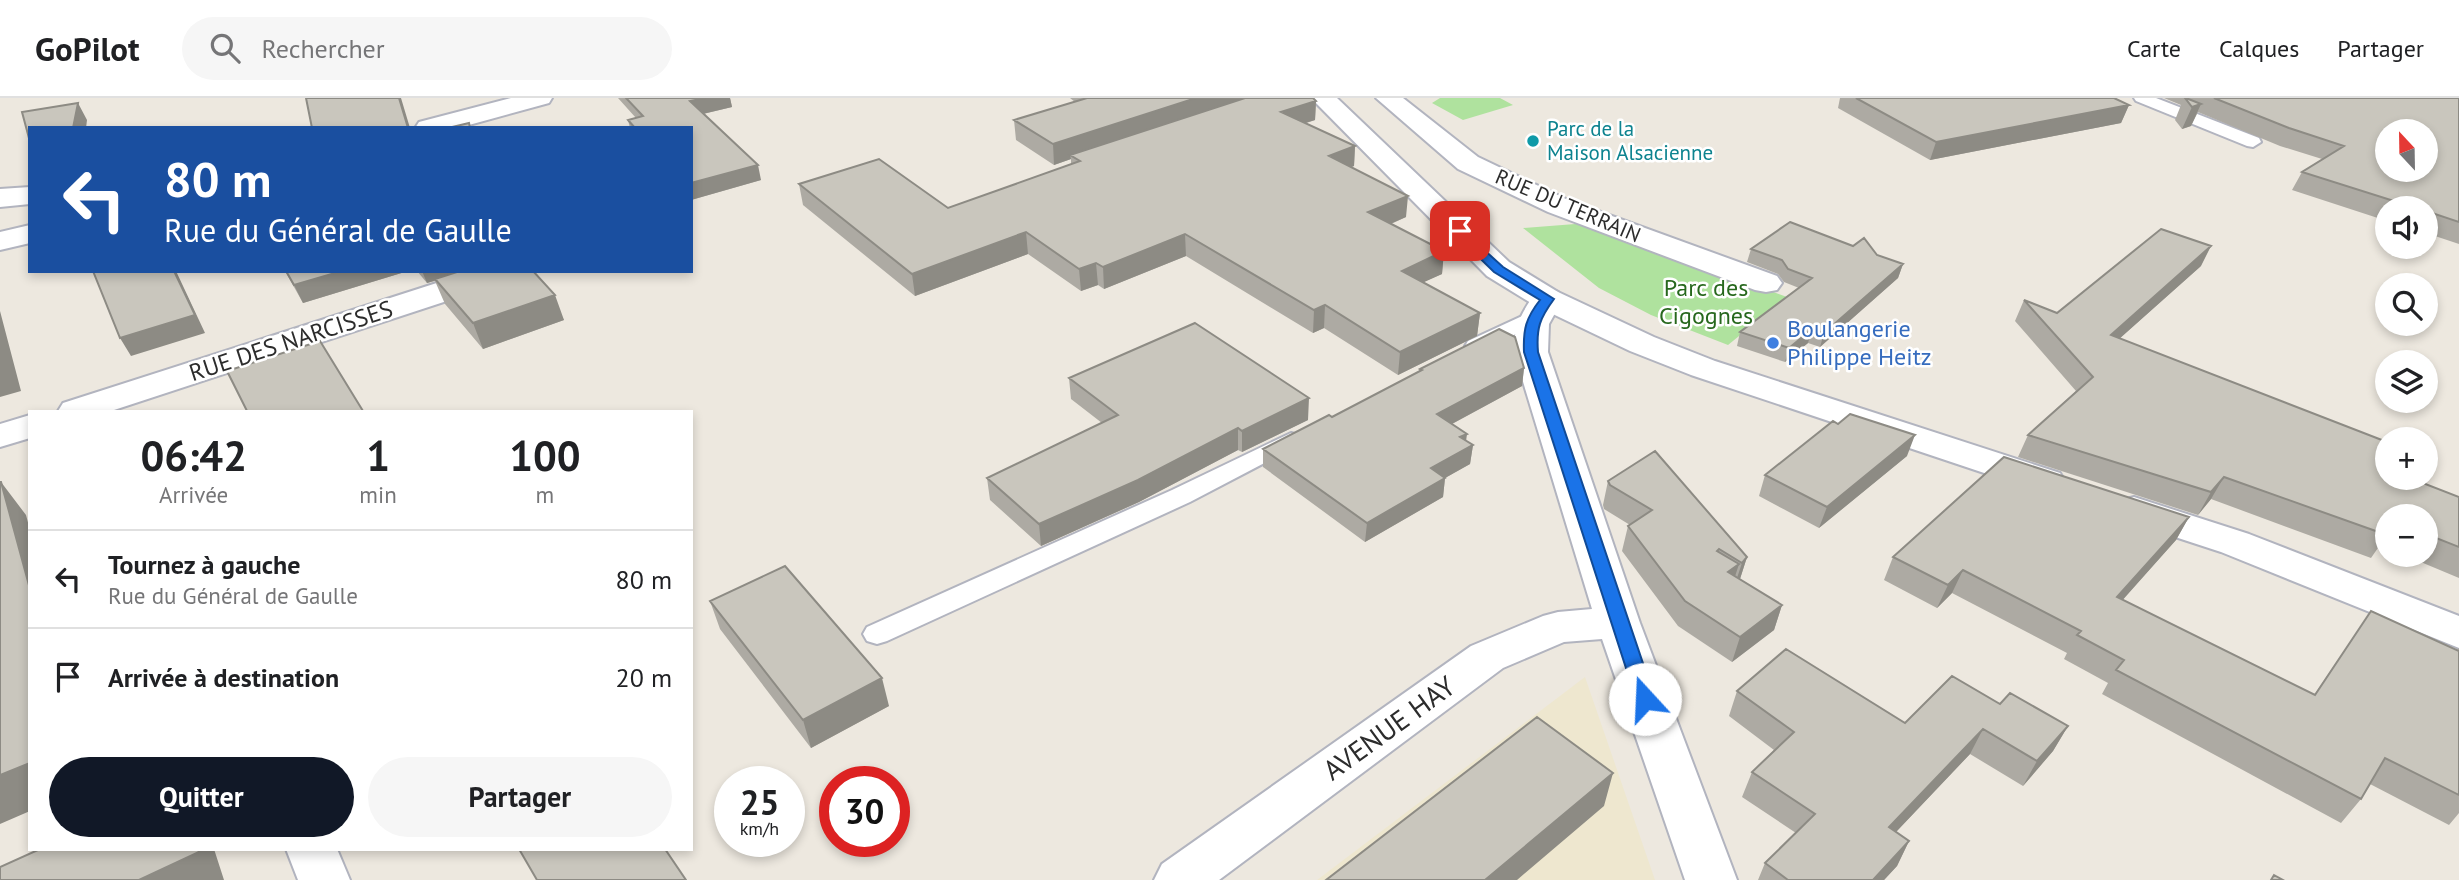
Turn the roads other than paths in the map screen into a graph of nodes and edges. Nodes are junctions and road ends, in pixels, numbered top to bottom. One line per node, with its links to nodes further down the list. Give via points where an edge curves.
1 (1323, 98): 13 (street)
2 (1388, 98): 12 (street, RUE DU TERRAIN, via 1468,163 1558,206)
3 (2142, 98): 6 (lane)
4 (536, 107): 5 (street)
5 (438, 126)
6 (2253, 142)
7 (28, 195): 8 (street)
8 (0, 198)
9 (28, 234): 10 (street)
10 (0, 241)
11 (500, 273): 15 (street, RUE DES NARCISSES)
12 (1766, 283)
13 (1540, 308): 14 (lane); 20 (street, via 1530,331 1531,352); 21 (street, via 1703,368 2235,543)
14 (1461, 354)
15 (130, 403): 16 (street, RUE DES NARCISSES)
16 (83, 410)
17 (28, 427): 19 (street)
18 (1315, 428): 22 (lane, via 1181,496)
19 (0, 436)
20 (1618, 623): 25 (street, AVENUE HAY, via 1558,627 1487,657); 26 (street)
21 (2459, 633)
22 (877, 634)
23 (313, 851): 24 (street)
24 (324, 880)
25 (1180, 880)
26 (1711, 880)

